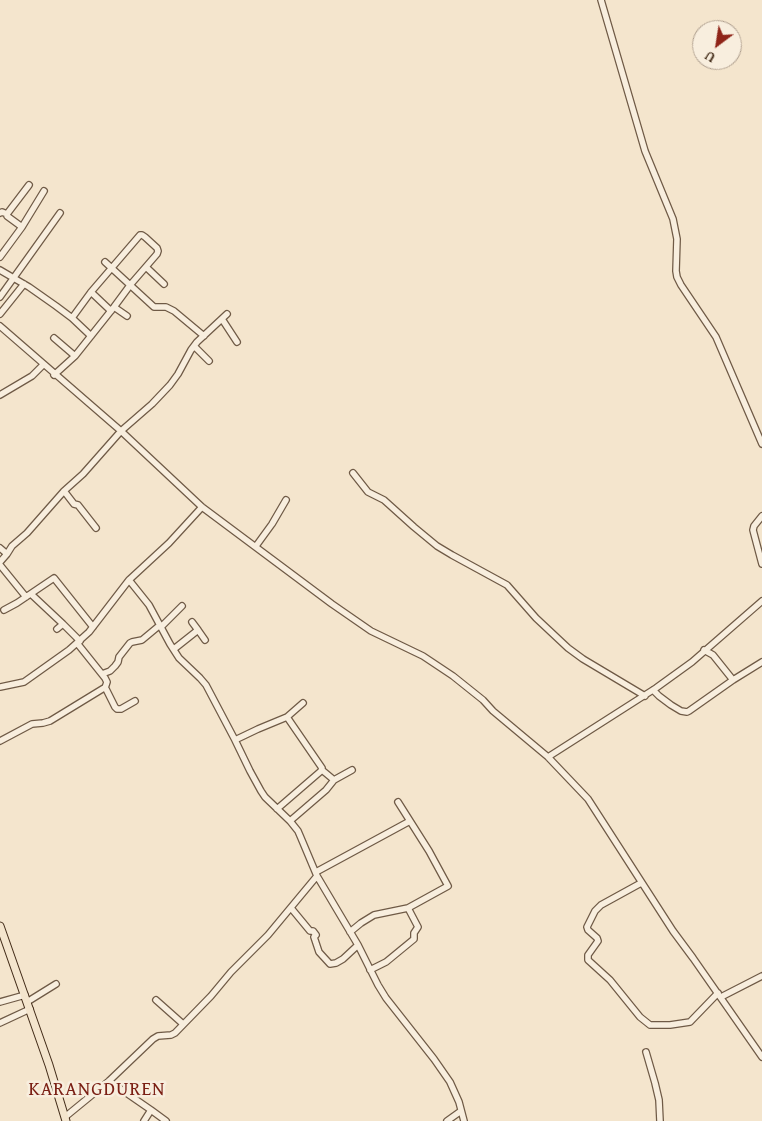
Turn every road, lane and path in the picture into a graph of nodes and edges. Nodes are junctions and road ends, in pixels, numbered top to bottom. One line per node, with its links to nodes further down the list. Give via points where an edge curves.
1 (601, 0): 36 (street, via 645,152 673,219 677,239 677,277 716,337)
2 (29, 185): 4 (street)
3 (44, 191): 6 (street)
4 (3, 212): 6 (street)
5 (60, 213): 12 (street)
6 (22, 227): 7 (street)
7 (0, 257)
8 (105, 262): 10 (street)
9 (146, 267): 10 (street, via 158,251 140,235); 14 (street); 15 (street)
10 (112, 268): 14 (street); 16 (street)
11 (1, 273): 12 (street)
12 (13, 278): 13 (street); 17 (street)
13 (24, 284): 19 (street); 22 (street)
14 (131, 284): 18 (street); 26 (street, via 154,307 174,311)
15 (164, 284)
16 (91, 292): 18 (street); 22 (street)
17 (0, 297)
18 (113, 309): 21 (street); 25 (street)
19 (0, 314)
20 (227, 314): 23 (street)
21 (127, 316)
22 (72, 318): 25 (street)
23 (222, 319): 26 (street); 28 (street)
24 (0, 326): 32 (street)
25 (91, 336): 30 (street)
26 (204, 336): 29 (street)
27 (54, 338): 30 (street)
28 (237, 342)
29 (194, 346): 31 (street); 35 (street, via 170,385)
30 (74, 356): 33 (street)
31 (209, 361)
32 (43, 365): 33 (street); 34 (street, via 32,376)
33 (54, 375): 35 (street)
34 (0, 394)
35 (121, 431): 38 (street); 40 (street)
36 (762, 444)
37 (353, 473): 69 (street, via 368,491 383,499 437,546 507,585 568,648)
38 (64, 491): 42 (street); 45 (street)
39 (286, 500): 43 (street)
40 (202, 507): 43 (street); 48 (street)
41 (762, 516): 47 (street, via 753,531)
42 (96, 528)
43 (256, 546): 75 (street, via 371,631 425,657 453,676)
44 (0, 548): 45 (street)
45 (7, 554): 46 (street)
46 (0, 563): 49 (street)
47 (762, 564)
48 (129, 580): 55 (street, via 149,605); 56 (street)
49 (28, 596): 52 (street); 54 (street); 56 (street, via 55,579)
50 (762, 601): 62 (street)
51 (182, 606): 55 (street)
52 (4, 610)
53 (192, 622): 58 (street)
54 (63, 624): 57 (street); 60 (street)
55 (160, 626): 61 (street); 64 (street, via 142,640 130,643 115,666)
56 (93, 627): 60 (street)
57 (58, 629)
58 (198, 630): 59 (street); 61 (street)
59 (205, 640)
60 (78, 642): 64 (street); 66 (street, via 28,679)
61 (174, 649): 73 (street, via 204,683)
62 (704, 650): 65 (street, via 713,655); 68 (street)
63 (762, 662): 65 (street)
64 (102, 674): 67 (street, via 107,682)
65 (733, 680): 68 (street, via 687,712 671,705)
66 (0, 687)
67 (105, 688): 70 (street, via 117,709); 74 (street, via 47,723 32,724)
68 (653, 690): 69 (street)
69 (645, 696): 75 (street)
70 (135, 701)
71 (303, 703): 72 (street)
72 (287, 717): 73 (street); 76 (street)
73 (236, 740): 82 (street, via 261,791)
74 (0, 741)
75 (548, 757): 86 (street, via 588,799)
76 (322, 770): 80 (street); 82 (street)
77 (352, 770): 78 (street)
78 (345, 774): 79 (street); 80 (street)
79 (350, 779)
80 (334, 780): 83 (street)
81 (398, 802): 84 (street)
82 (277, 809): 83 (street)
83 (290, 821): 85 (street)
84 (410, 821): 85 (street); 88 (street, via 448,886)
85 (317, 874): 87 (street); 90 (street)
86 (641, 883): 95 (street); 95 (street, via 595,911 587,927 598,941 588,954 588,960 650,1025 690,1022)
87 (291, 908): 91 (street, via 316,935 318,952 330,964 343,959); 100 (street)
88 (408, 908): 90 (street, via 374,915); 92 (street, via 418,927 414,939 386,962)
89 (0, 926): 98 (main road)
90 (350, 932): 91 (street)
91 (358, 945): 92 (street)
92 (370, 970): 105 (street, via 386,998 449,1080)
93 (762, 976): 95 (street)
94 (56, 984): 98 (street)
95 (720, 995): 102 (street)
96 (156, 1000): 100 (street)
97 (0, 1002): 98 (street)
98 (27, 1002): 99 (street); 106 (main road, via 50,1065)
99 (0, 1022)
100 (183, 1024): 103 (street, via 173,1034 153,1039)
101 (646, 1052): 111 (street, via 659,1100)
102 (762, 1057)
103 (109, 1081): 104 (street); 106 (street)
104 (151, 1110): 107 (street); 108 (street)
105 (461, 1111): 109 (street); 110 (street)
106 (65, 1120)
107 (144, 1121)
108 (166, 1121)
109 (447, 1121)
110 (464, 1121)
111 (660, 1121)

